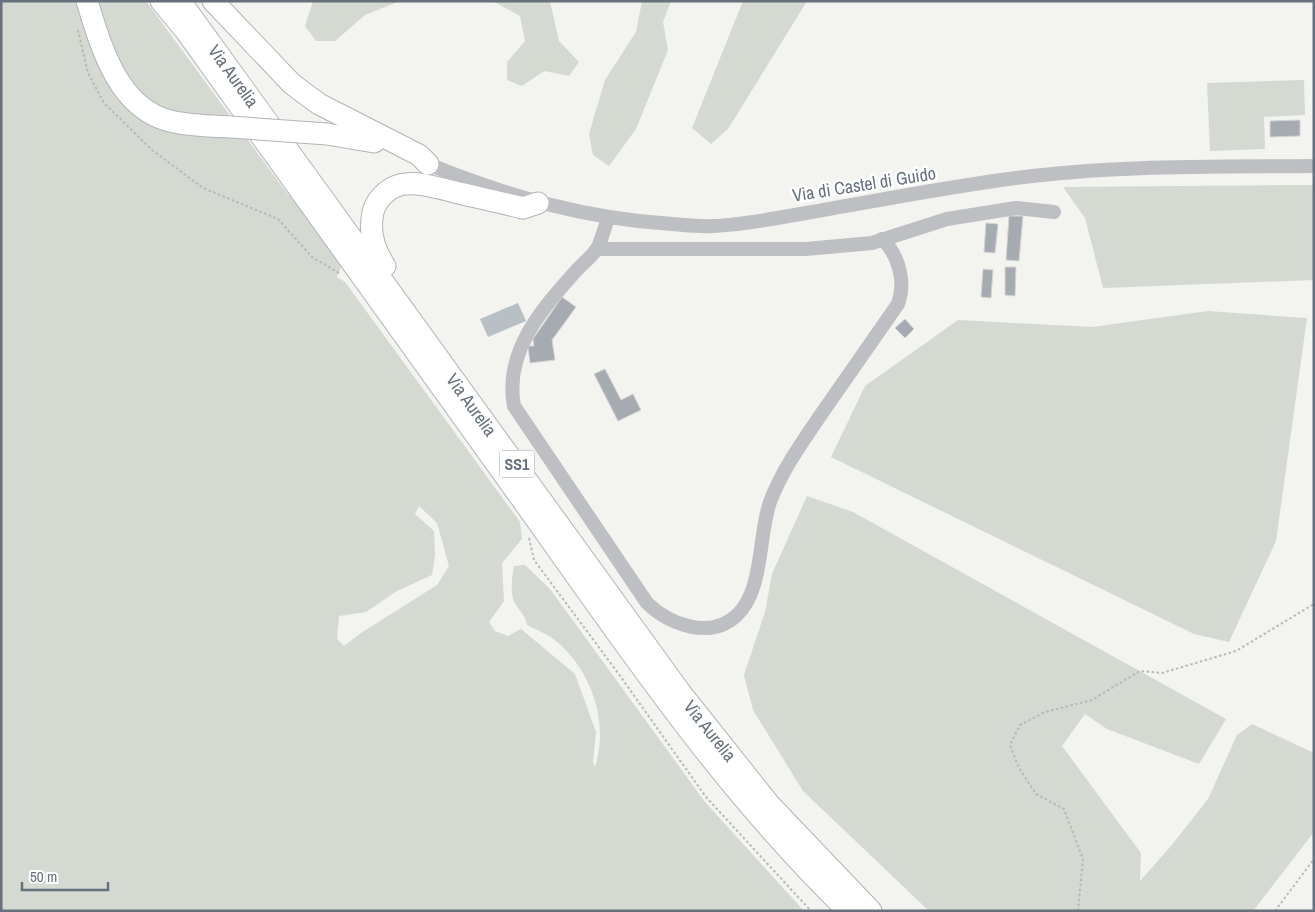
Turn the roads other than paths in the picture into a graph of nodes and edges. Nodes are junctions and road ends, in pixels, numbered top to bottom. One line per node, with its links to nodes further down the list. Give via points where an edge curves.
1 (87, 1): 5 (highway, bridge, via 99,41 126,92 154,115 170,121 327,134 374,143)
2 (161, 1): 13 (highway, Via Aurelia / SS1, via 664,700 754,812)
3 (180, 1): 12 (highway, Via Aurelia / SS1)
4 (213, 1): 5 (highway, via 292,84 319,104 419,155)
5 (428, 164): 7 (street, Via di Castel di Guido)
6 (1314, 166): 9 (street, Via di Castel di Guido, via 1132,168 1043,174 712,226)
7 (538, 204): 9 (street, Via di Castel di Guido); 12 (highway, via 523,208 406,184 391,188 382,196 374,207 371,231 380,259 530,470)
8 (1054, 212): 10 (street, via 1016,208 946,219)
9 (608, 218): 11 (street)
10 (882, 240): 11 (street, via 806,249); 11 (street, via 896,256 902,295 898,304 799,448 770,502 755,578 746,604 734,619 704,628 671,621 647,603 514,406 512,371 520,346 556,295)
11 (597, 249)
12 (534, 487): 14 (highway, Via Aurelia / SS1, via 680,692 733,760 769,804)
13 (848, 911)
14 (871, 911)

